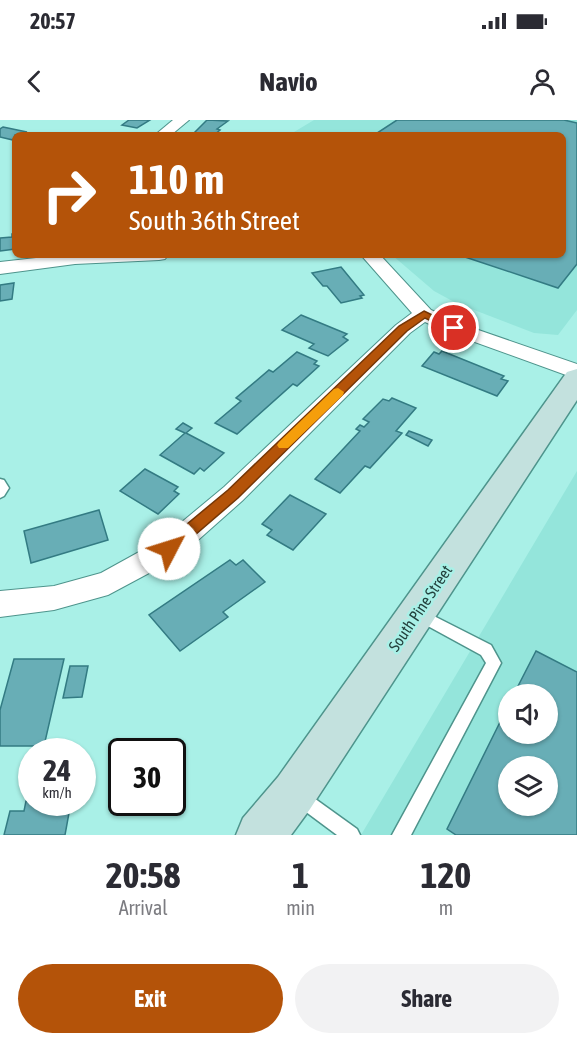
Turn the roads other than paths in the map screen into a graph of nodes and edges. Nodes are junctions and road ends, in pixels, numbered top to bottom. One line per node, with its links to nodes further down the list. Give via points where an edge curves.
1 (182, 120): 2 (street)
2 (166, 132)
3 (68, 258): 5 (street)
4 (373, 258): 6 (street)
5 (0, 268)
6 (424, 314): 7 (street); 11 (street, via 403,328 233,494 169,549 108,583 54,598)
7 (577, 372)
8 (577, 378): 12 (main road, South Pine Street)
9 (0, 483): 10 (lane)
10 (0, 493)
11 (0, 604)
12 (417, 613): 13 (main road, South Pine Street); 16 (lane, via 486,650 494,663)
13 (294, 793): 14 (main road, South Pine Street); 15 (lane)
14 (260, 835)
15 (351, 835)
16 (401, 835)

